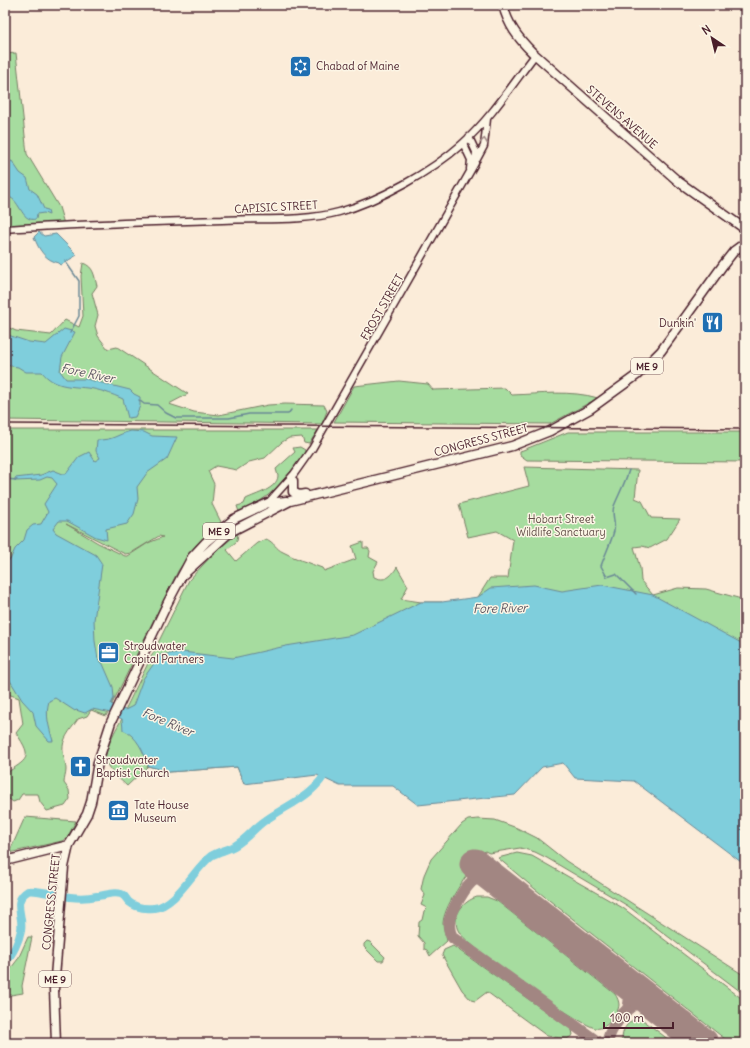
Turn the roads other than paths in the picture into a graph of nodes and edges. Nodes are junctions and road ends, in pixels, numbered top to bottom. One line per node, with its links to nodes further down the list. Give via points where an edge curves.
1 (502, 5): 2 (main road, STEVENS AVENUE, via 516,35)
2 (535, 55): 3 (street, CAPISIC STREET); 9 (main road, STEVENS AVENUE, via 680,182)
3 (487, 118): 4 (street, CAPISIC STREET); 6 (street, FROST STREET, one-way to 3, via 484,146)
4 (468, 137): 5 (street, CAPISIC STREET); 6 (street, via 476,152)
5 (462, 144): 7 (street, FROST STREET, via 471,160); 8 (street, CAPISIC STREET, via 386,193 360,205 323,215 73,223)
6 (475, 162): 7 (street, FROST STREET)
7 (468, 175): 11 (street, FROST STREET)
8 (5, 228)
9 (745, 229)
10 (745, 243): 13 (main road, CONGRESS STREET / ME 9, via 734,250 656,356 622,388 590,409 550,431 512,446)
11 (312, 449)
12 (293, 481): 13 (main road, via 293,491 296,494); 15 (street); 16 (street, via 311,450)
13 (316, 494): 14 (main road, CONGRESS STREET / ME 9)
14 (290, 501): 15 (main road, CONGRESS STREET / ME 9); 17 (main road, CONGRESS STREET / ME 9, via 230,532)
15 (276, 502): 16 (main road, CONGRESS STREET / ME 9); 17 (main road, ME 9, via 228,529)
16 (268, 503): 18 (main road, CONGRESS STREET / ME 9, via 234,519 216,533 192,558)
17 (198, 560): 18 (main road, CONGRESS STREET / ME 9)
18 (184, 574): 19 (main road, CONGRESS STREET / ME 9, via 118,705 102,744 87,814)
19 (69, 845): 20 (main road); 21 (main road, CONGRESS STREET / ME 9, via 62,879 54,989)
20 (5, 861)
21 (56, 1043)

